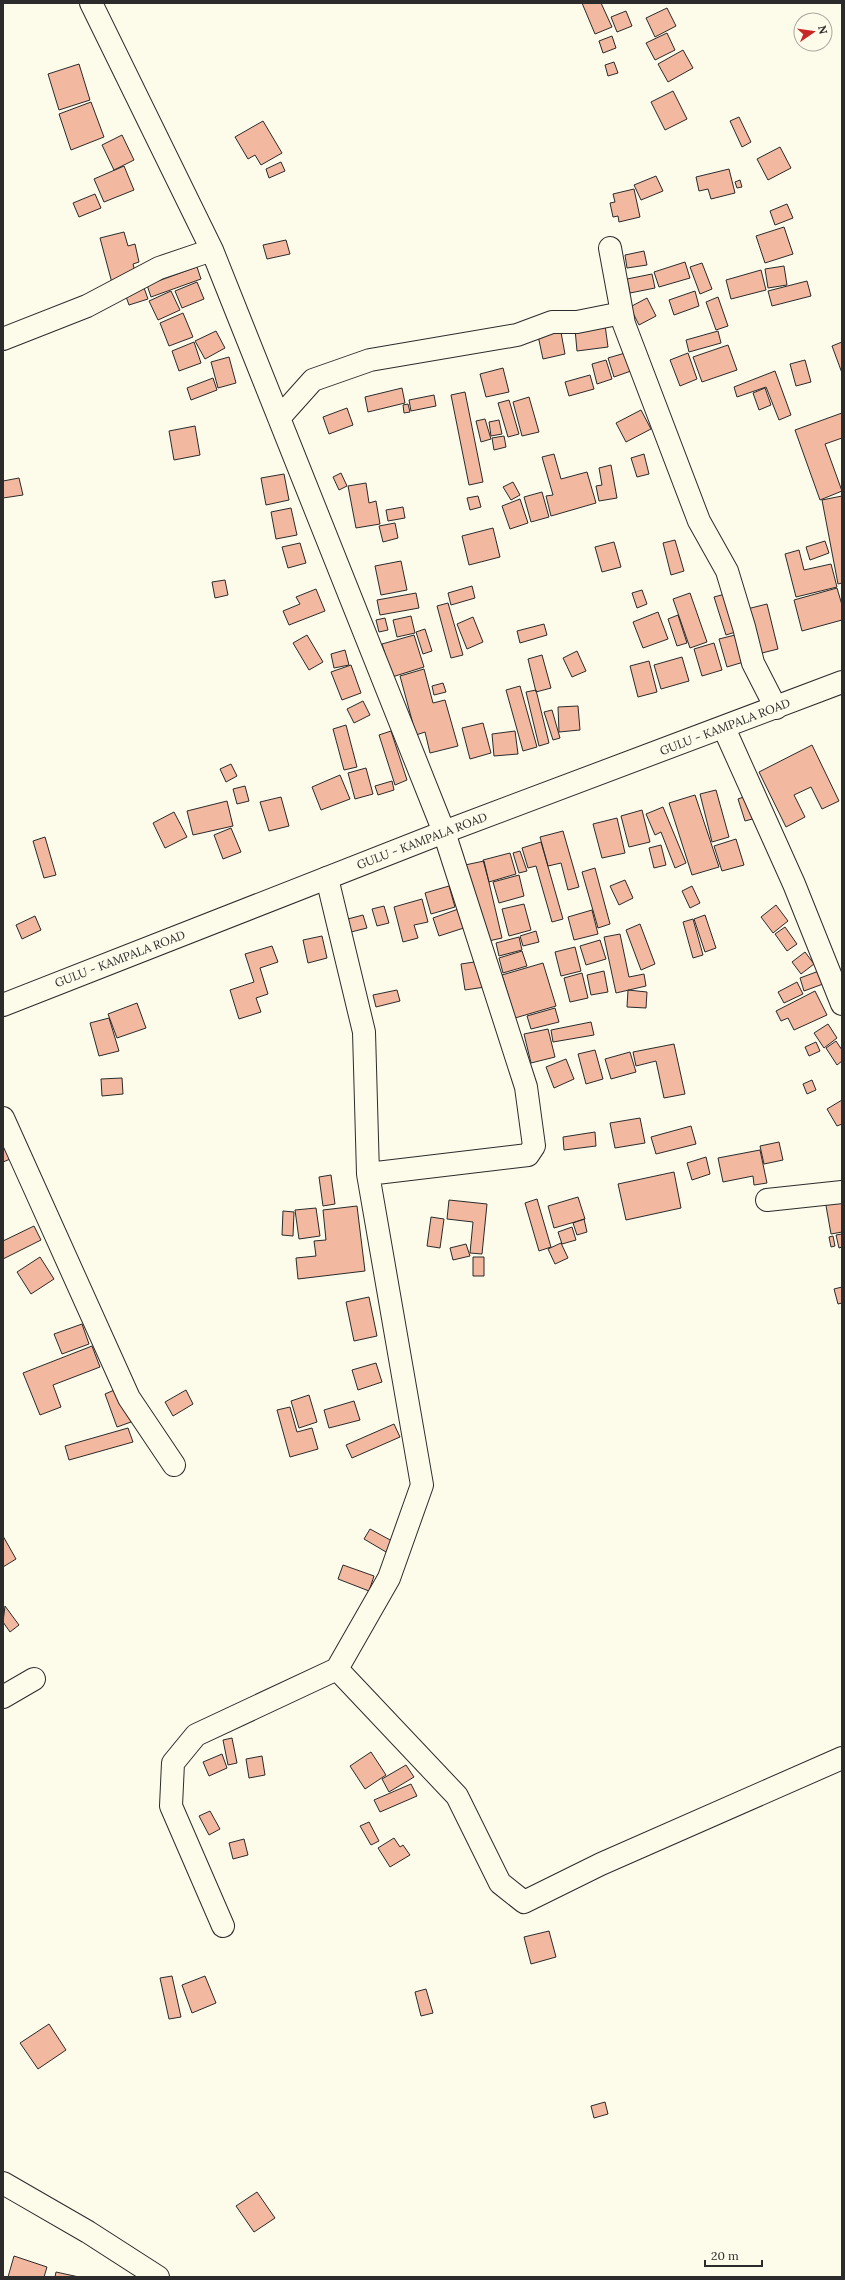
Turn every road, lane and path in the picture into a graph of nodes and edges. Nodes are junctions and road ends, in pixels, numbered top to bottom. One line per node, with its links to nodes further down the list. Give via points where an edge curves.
1 (91, 3): 3 (street)
2 (610, 248): 4 (street)
3 (212, 250): 5 (street, via 159,268 87,306); 6 (street)
4 (622, 313): 6 (street, via 577,322 552,322 517,335 370,360 312,380); 8 (street, via 699,521 727,571 753,663)
5 (3, 339)
6 (279, 418): 10 (street)
7 (842, 682): 8 (street, GULU - KAMPALA ROAD)
8 (776, 708): 9 (street, GULU - KAMPALA ROAD)
9 (724, 728): 10 (street, GULU - KAMPALA ROAD); 12 (street, via 794,884)
10 (444, 832): 11 (street, GULU - KAMPALA ROAD); 15 (street, via 526,1087 534,1146 528,1155)
11 (327, 878): 13 (street, GULU - KAMPALA ROAD); 15 (street, via 364,1032)
12 (842, 1004)
13 (3, 1005)
14 (3, 1118): 18 (street, via 129,1398)
15 (368, 1174): 19 (street, via 422,1485 389,1578)
16 (842, 1192): 17 (street)
17 (767, 1200)
18 (174, 1465)
19 (337, 1669): 22 (street, via 457,1796 500,1883 524,1902 601,1864); 23 (street, via 196,1735 173,1763 171,1806)
20 (34, 1679): 21 (street)
21 (3, 1697)
22 (842, 1758)
23 (223, 1926)
24 (3, 2183): 25 (street, via 88,2232)
25 (158, 2277)

